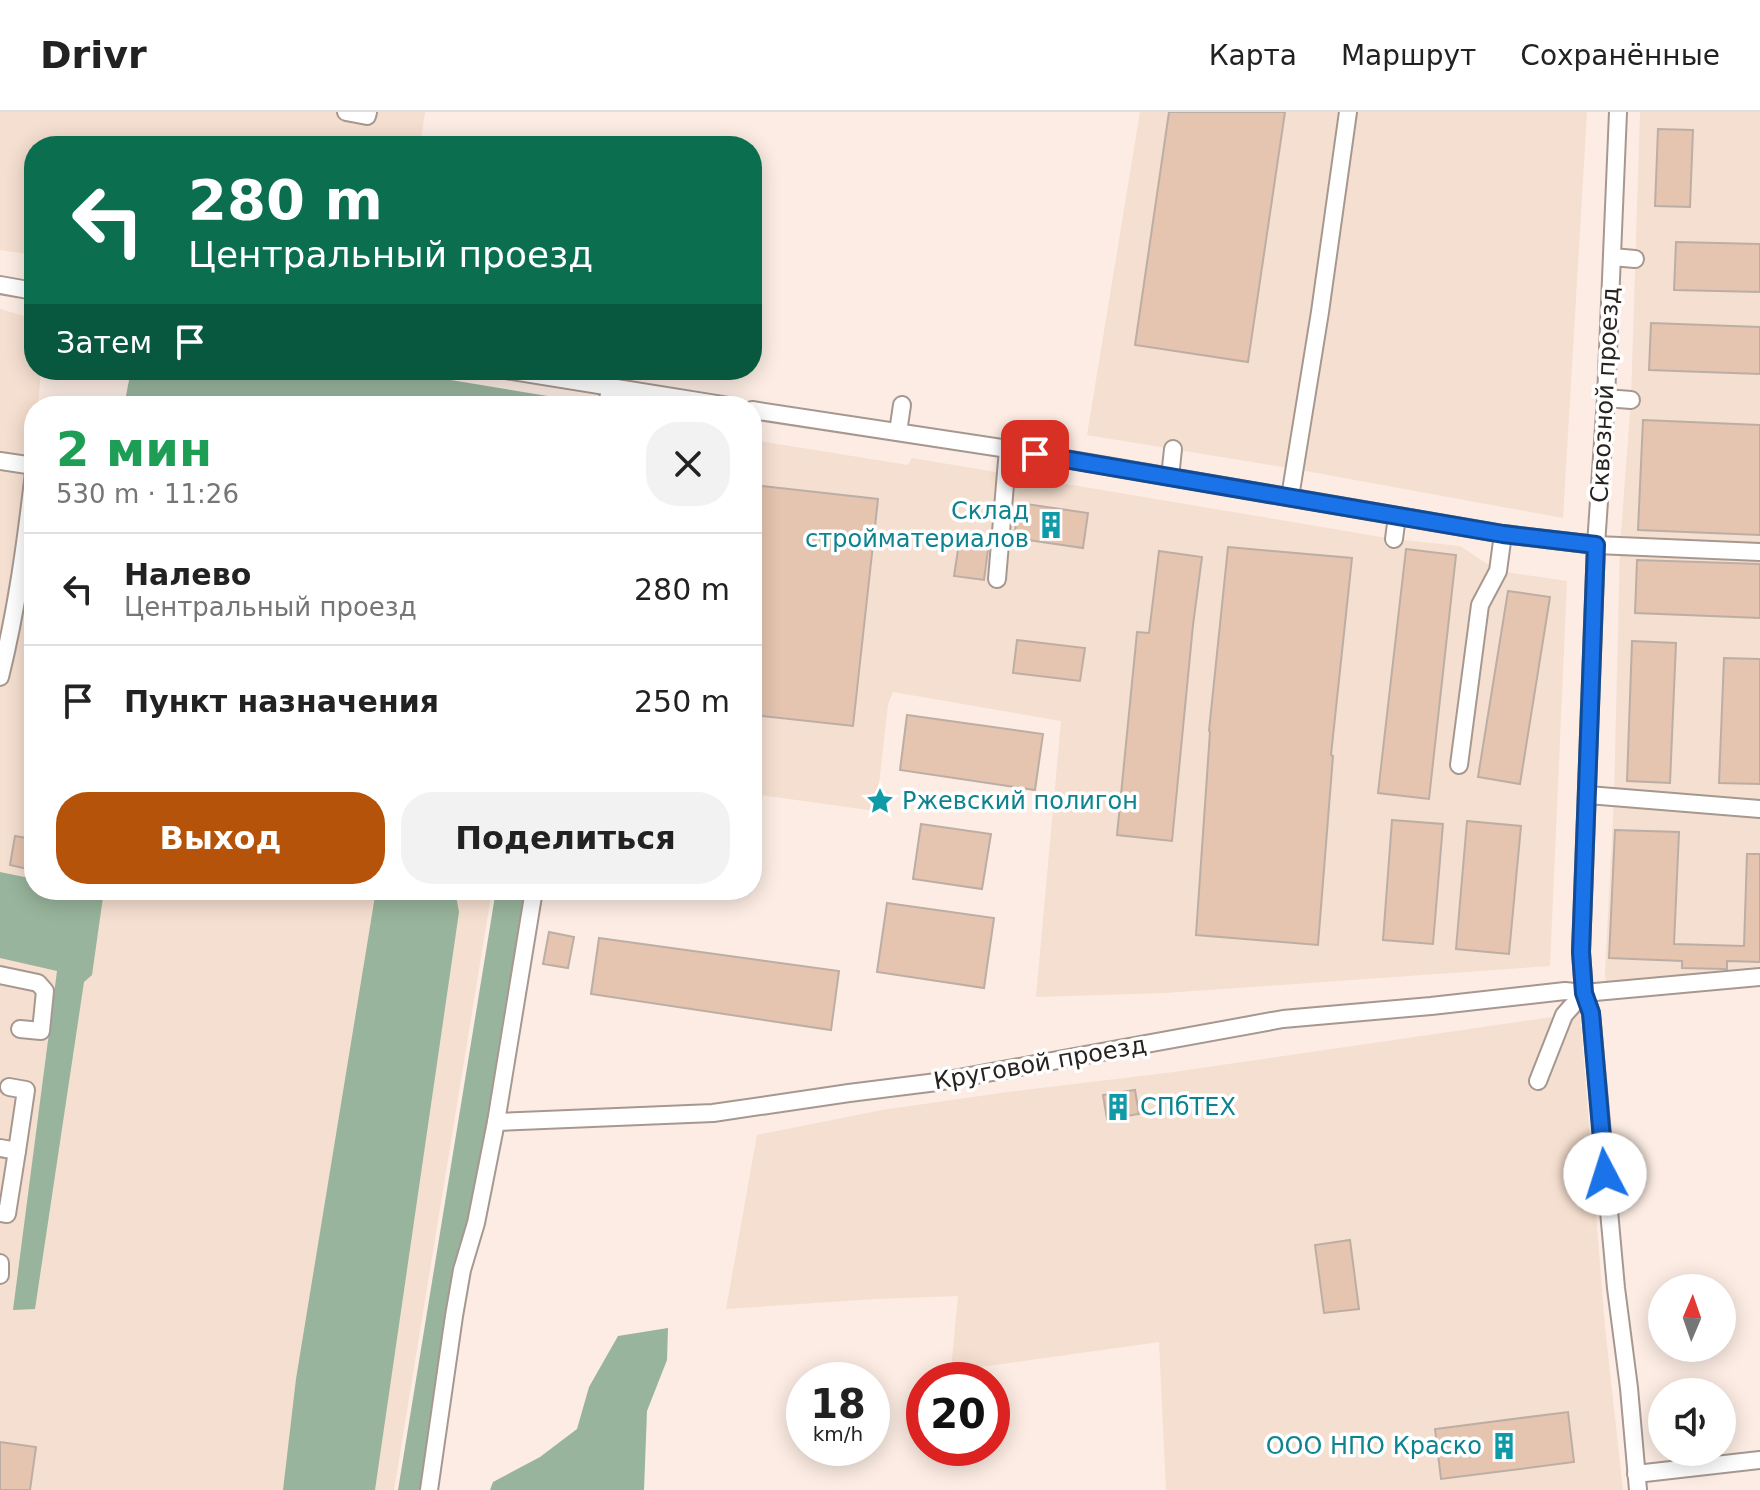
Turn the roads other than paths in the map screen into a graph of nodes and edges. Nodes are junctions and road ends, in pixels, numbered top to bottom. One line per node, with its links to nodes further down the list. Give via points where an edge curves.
1 (346, 112): 2 (street)
2 (368, 112)
3 (1348, 112): 23 (street)
4 (1618, 112): 5 (street, Сквозной проезд)
5 (1612, 257): 6 (street); 13 (street, Сквозной проезд)
6 (1635, 259)
7 (0, 285): 8 (street)
8 (24, 289)
9 (563, 380): 10 (street)
10 (610, 388): 11 (street); 12 (street)
11 (609, 396)
12 (663, 396)
13 (1606, 398): 14 (street); 27 (street, Сквозной проезд)
14 (1631, 400)
15 (902, 405): 17 (street)
16 (762, 412): 17 (street)
17 (898, 432): 18 (street)
18 (1008, 449): 22 (street); 30 (street)
19 (1173, 449): 22 (street)
20 (0, 461): 21 (street)
21 (24, 467)
22 (1170, 477): 23 (street)
23 (1290, 497): 24 (street)
24 (1397, 516): 25 (street); 26 (street)
25 (1503, 534): 27 (street); 32 (street, via 1498,571 1480,605)
26 (1394, 539)
27 (1596, 545): 29 (street); 33 (street, Сквозной проезд)
28 (24, 551): 31 (street)
29 (1760, 552)
30 (997, 579)
31 (0, 677)
32 (1459, 765)
33 (1588, 795): 34 (street); 38 (street, Сквозной проезд)
34 (1760, 809)
35 (534, 900): 42 (street)
36 (0, 975): 39 (street, via 38,983 45,991 41,1031)
37 (1760, 977): 38 (street, Круговой проезд)
38 (1578, 999): 40 (street, via 1564,1015); 42 (street, Круговой проезд, via 1565,991 1283,1019 937,1082 713,1113); 48 (street, Сквозной проезд, via 1591,1013)
39 (20, 1029)
40 (1538, 1081)
41 (9, 1087): 43 (street, via 26,1090)
42 (496, 1122): 49 (street, via 462,1270)
43 (8, 1150): 44 (street, via 7,1214)
44 (0, 1213)
45 (0, 1263): 46 (street)
46 (0, 1275)
47 (1760, 1460): 48 (street)
48 (1637, 1482)
49 (429, 1490)

